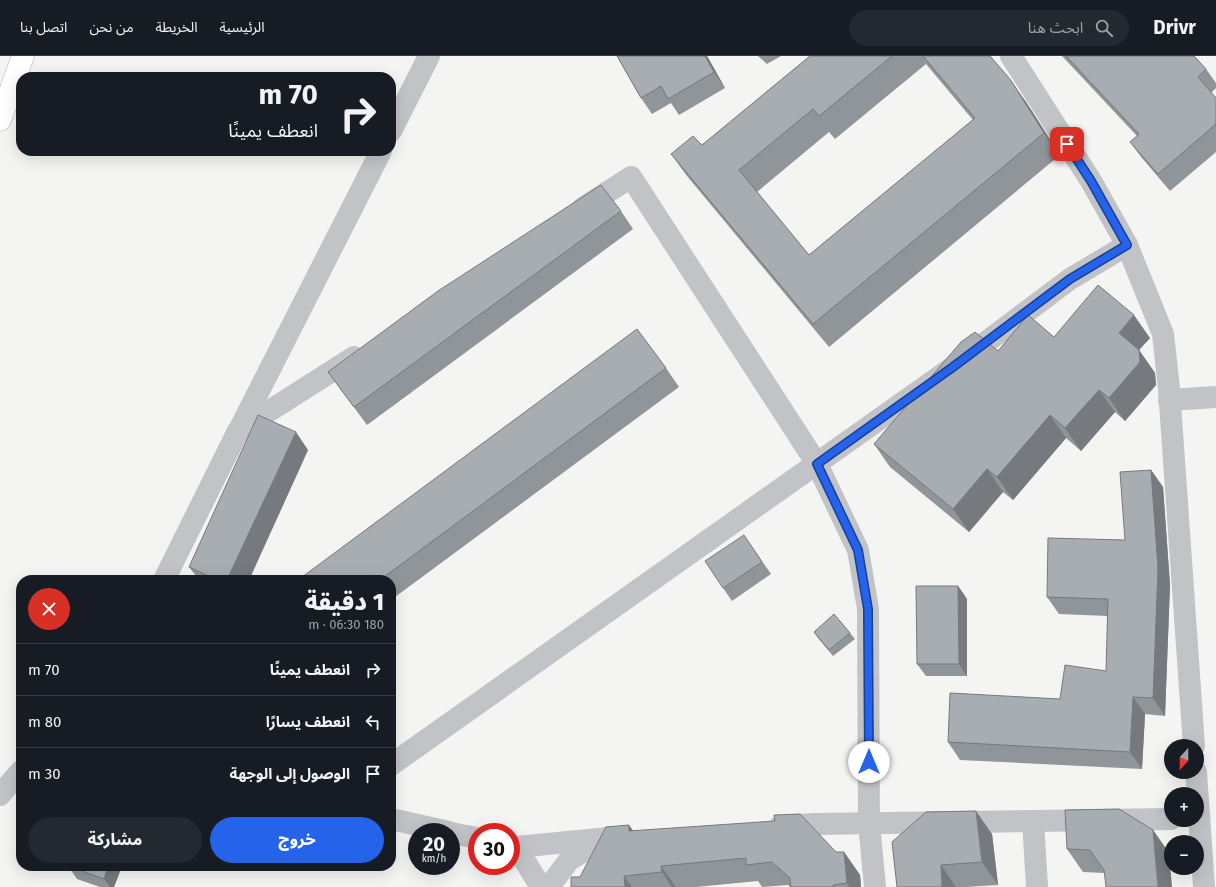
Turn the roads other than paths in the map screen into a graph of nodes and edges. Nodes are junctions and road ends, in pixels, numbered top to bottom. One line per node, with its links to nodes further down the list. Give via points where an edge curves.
1 (23, 56): 4 (main road)
2 (429, 56): 7 (street)
3 (1011, 56): 10 (street, via 1091,181)
4 (17, 72)
5 (16, 75): 6 (main road)
6 (0, 120)
7 (396, 121)
8 (378, 156): 14 (street)
9 (565, 220): 15 (street, via 631,177)
10 (1127, 245): 13 (street, via 1163,334); 15 (street, via 1070,279)
11 (368, 348): 14 (street)
12 (1216, 397): 13 (street)
13 (1169, 400): 17 (street)
14 (238, 431): 16 (street)
15 (817, 464): 18 (street); 25 (street, via 858,550 868,609)
16 (166, 575)
17 (1193, 739)
18 (396, 761)
19 (16, 777): 20 (street)
20 (0, 795)
21 (1164, 819): 23 (street)
22 (396, 820): 24 (street)
23 (1033, 820): 25 (street); 35 (street)
24 (409, 823)
25 (869, 823): 26 (street); 34 (street)
26 (760, 827)
27 (1199, 827): 36 (street)
28 (644, 836): 29 (street)
29 (605, 838): 30 (street); 33 (street, via 569,860)
30 (520, 846)
31 (520, 856): 32 (street)
32 (541, 887)
33 (549, 887)
34 (875, 887)
35 (1038, 887)
36 (1204, 887)

